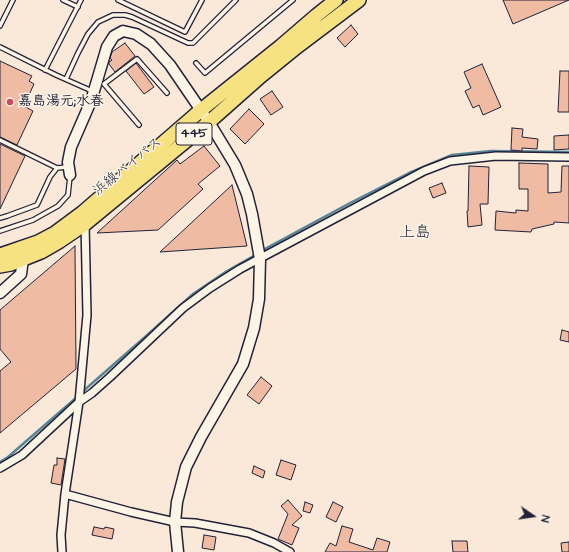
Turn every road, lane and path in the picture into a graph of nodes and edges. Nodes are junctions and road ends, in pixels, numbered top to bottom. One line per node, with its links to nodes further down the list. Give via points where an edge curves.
1 (14, 0): 11 (lane)
2 (63, 0): 10 (lane)
3 (81, 0): 10 (lane)
4 (118, 0): 5 (lane, via 185,32)
5 (202, 0)
6 (236, 0): 15 (lane, via 193,43 132,17 113,15 98,22 88,34)
7 (293, 0): 13 (lane, via 205,73)
8 (336, 0): 18 (highway, 浜線バイパス / 445)
9 (359, 0): 19 (highway, 浜線バイパス / 445, via 298,46)
10 (78, 7): 14 (lane)
11 (0, 26)
12 (0, 47): 14 (lane)
13 (196, 63)
14 (46, 70): 15 (lane)
15 (66, 79): 16 (lane)
16 (99, 86): 17 (lane, via 137,59); 18 (street, via 107,47 114,36 123,31 136,34 151,44 170,65); 20 (lane); 24 (street, via 71,147)
17 (167, 93)
18 (201, 110): 19 (street); 26 (highway, 浜線バイパス / 445)
19 (209, 122): 26 (highway, 浜線バイパス / 445, via 102,210); 30 (street, via 235,166 247,194)
20 (139, 125)
21 (0, 140): 23 (lane)
22 (569, 157): 30 (street, via 496,156 450,161 424,171)
23 (57, 168): 24 (lane); 25 (lane, via 37,204)
24 (69, 171): 27 (lane, via 68,195 58,206 33,220)
25 (0, 218)
26 (84, 219): 28 (highway, 浜線バイパス / 445, via 54,245 41,252); 33 (street, via 87,315)
27 (0, 231)
28 (21, 254): 29 (highway, 浜線バイパス / 445); 31 (highway, 浜線バイパス / 445, via 11,264); 32 (street, via 21,274)
29 (0, 255)
30 (260, 259): 33 (street, via 210,288 183,308 92,393); 36 (street, via 259,299 254,328 243,364 186,467)
31 (0, 266)
32 (0, 293)
33 (79, 402): 34 (street, via 22,455); 35 (street)
34 (0, 468)
35 (65, 494): 36 (street); 37 (street)
36 (175, 522): 38 (street); 39 (street, via 249,533)
37 (62, 552)
38 (178, 552)
39 (290, 552)

